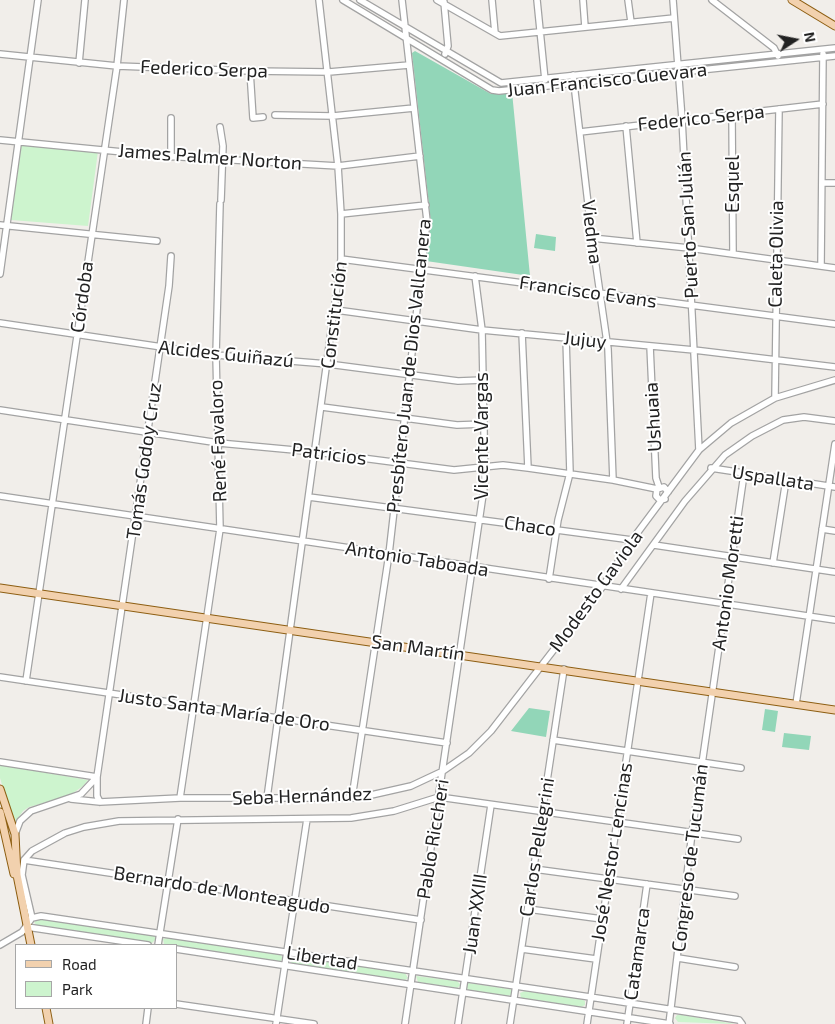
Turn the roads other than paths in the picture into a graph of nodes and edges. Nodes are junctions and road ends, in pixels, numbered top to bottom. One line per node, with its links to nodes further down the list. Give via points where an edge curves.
1 (38, 0): 31 (street)
2 (85, 0): 34 (street)
3 (124, 0): 38 (street, Córdoba)
4 (319, 0): 40 (street, Constitución)
5 (344, 0): 24 (street, Juan Francisco Guevara)
6 (360, 0): 20 (street, Juan Francisco Guevara)
7 (402, 0): 20 (street, Presbítero Juan de Dios Vallcanera)
8 (438, 0): 16 (street)
9 (492, 0): 22 (street)
10 (538, 0): 23 (street)
11 (582, 0): 21 (street)
12 (628, 0): 18 (street)
13 (673, 0): 17 (street, Puerto San Julián)
14 (712, 0): 29 (street)
15 (792, 0): 19 (main road)
16 (444, 2): 22 (street); 27 (street)
17 (674, 18): 18 (street); 37 (street, Puerto San Julián)
18 (631, 22): 21 (street)
19 (835, 26)
20 (405, 27): 24 (street, Presbítero Juan de Dios Vallcanera); 27 (street, Juan Francisco Guevara)
21 (585, 27): 23 (street)
22 (495, 33): 23 (street, via 506,36)
23 (540, 33): 43 (street)
24 (406, 38): 33 (street, Juan Francisco Guevara); 36 (street, Presbítero Juan de Dios Vallcanera)
25 (835, 48): 26 (street, Juan Francisco Guevara)
26 (823, 49): 29 (street, Juan Francisco Guevara); 32 (street)
27 (446, 52): 33 (street); 44 (street, Juan Francisco Guevara)
28 (0, 54): 31 (street, Federico Serpa)
29 (778, 54): 35 (street); 37 (street, Juan Francisco Guevara)
30 (835, 56): 32 (street, Juan Francisco Guevara)
31 (31, 57): 34 (street, Federico Serpa); 61 (street)
32 (824, 57): 35 (street, Juan Francisco Guevara); 48 (street)
33 (443, 58): 47 (street, Juan Francisco Guevara)
34 (79, 62): 38 (street, Federico Serpa)
35 (779, 62): 41 (street, Juan Francisco Guevara)
36 (409, 64): 40 (street, Federico Serpa); 49 (street, Presbítero Juan de Dios Vallcanera)
37 (678, 64): 41 (street, Puerto San Julián); 42 (street, Juan Francisco Guevara)
38 (117, 66): 39 (street, Federico Serpa); 62 (street, Córdoba)
39 (250, 71): 40 (street, Federico Serpa); 54 (street, via 253,118)
40 (329, 72): 53 (street, Constitución)
41 (678, 72): 45 (street, Juan Francisco Guevara); 56 (street, Puerto San Julián)
42 (573, 75): 43 (street, Juan Francisco Guevara); 45 (street, Viedma)
43 (545, 78): 44 (street, Juan Francisco Guevara); 46 (street)
44 (496, 82): 47 (street)
45 (574, 84): 46 (street, Juan Francisco Guevara); 59 (street, Viedma)
46 (546, 87): 47 (street, Juan Francisco Guevara)
47 (492, 90)
48 (823, 104): 50 (street, Federico Serpa); 67 (street)
49 (414, 108): 53 (street); 63 (street, Presbítero Juan de Dios Vallcanera)
50 (779, 109): 51 (street, Federico Serpa); 81 (street, Caleta Olivia)
51 (732, 114): 56 (street, Federico Serpa); 78 (street, Esquel)
52 (275, 115): 53 (street)
53 (333, 116): 66 (street, Constitución)
54 (263, 117)
55 (171, 118): 64 (street)
56 (682, 119): 57 (street, Federico Serpa); 77 (street, Puerto San Julián)
57 (626, 126): 59 (street, Federico Serpa); 76 (street)
58 (220, 127): 65 (street, René Favaloro)
59 (580, 132): 74 (street, Viedma)
60 (0, 140): 61 (street, James Palmer Norton)
61 (19, 141): 62 (street, James Palmer Norton); 72 (street)
62 (104, 150): 64 (street, James Palmer Norton); 73 (street, Córdoba)
63 (420, 156): 66 (street, James Palmer Norton); 69 (street, Presbítero Juan de Dios Vallcanera)
64 (171, 157): 65 (street, James Palmer Norton)
65 (223, 159): 66 (street, James Palmer Norton); 102 (street, René Favaloro)
66 (338, 166): 70 (street, Constitución)
67 (822, 183): 68 (street); 82 (street)
68 (835, 183)
69 (426, 205): 70 (street); 84 (street, Presbítero Juan de Dios Vallcanera, via 428,221)
70 (341, 214): 80 (street, Constitución)
71 (0, 225): 72 (street)
72 (8, 226): 73 (street); 85 (street)
73 (91, 233): 75 (street); 96 (street, Córdoba)
74 (592, 238): 76 (street); 87 (street, Viedma)
75 (157, 240)
76 (638, 243): 77 (street)
77 (689, 248): 78 (street); 88 (street, Puerto San Julián)
78 (733, 254): 81 (street)
79 (171, 256): 100 (street, Tomás Godoy Cruz)
80 (341, 259): 84 (street, Francisco Evans); 89 (street, Constitución)
81 (776, 260): 82 (street); 90 (street, Caleta Olivia)
82 (821, 266): 83 (street)
83 (835, 268)
84 (422, 269): 86 (street, Francisco Evans); 91 (street, Presbítero Juan de Dios Vallcanera)
85 (0, 274)
86 (475, 276): 87 (street, Francisco Evans); 94 (street, Vicente Vargas)
87 (600, 294): 88 (street, Francisco Evans); 98 (street, Viedma)
88 (692, 306): 90 (street, Francisco Evans); 101 (street, Puerto San Julián)
89 (336, 310): 91 (street, Jujuy); 104 (street, Constitución)
90 (775, 318): 93 (street, Francisco Evans); 103 (street, Caleta Olivia)
91 (416, 322): 94 (street, Jujuy); 106 (street, Presbítero Juan de Dios Vallcanera)
92 (0, 323): 96 (street, Alcides Guiñazú)
93 (835, 324)
94 (482, 330): 95 (street, Jujuy); 107 (street, Vicente Vargas)
95 (522, 333): 97 (street, Jujuy); 123 (street)
96 (77, 335): 100 (street, Alcides Guiñazú); 113 (street, Córdoba)
97 (566, 338): 98 (street, Jujuy); 125 (street)
98 (608, 342): 99 (street, Jujuy); 127 (street, Viedma)
99 (650, 346): 101 (street, Jujuy); 131 (street, Ushuaia, via 656,478)
100 (161, 348): 102 (street, Alcides Guiñazú); 116 (street, Tomás Godoy Cruz)
101 (694, 350): 103 (street, Jujuy); 119 (street, Puerto San Julián)
102 (216, 355): 104 (street, Alcides Guiñazú); 117 (street, René Favaloro)
103 (775, 360): 105 (street, Jujuy); 109 (street, Caleta Olivia)
104 (328, 364): 106 (street, Alcides Guiñazú); 110 (street, Constitución)
105 (835, 367)
106 (410, 376): 107 (street, Alcides Guiñazú); 112 (street, Presbítero Juan de Dios Vallcanera)
107 (483, 380): 115 (street, Vicente Vargas)
108 (835, 380): 109 (street, Modesto Gaviola)
109 (775, 398): 119 (street, Modesto Gaviola, via 731,424)
110 (322, 407): 112 (street); 120 (street, Constitución)
111 (0, 410): 113 (street, Patricios)
112 (404, 419): 115 (street, via 457,425); 121 (street, Presbítero Juan de Dios Vallcanera)
113 (64, 420): 116 (street, Patricios); 137 (street, Córdoba)
114 (835, 421): 124 (street, via 792,418 752,436)
115 (484, 424): 122 (street, Vicente Vargas)
116 (148, 432): 117 (street, Patricios); 139 (street, Tomás Godoy Cruz)
117 (219, 443): 120 (street, Patricios); 142 (street, René Favaloro)
118 (835, 444): 130 (street)
119 (699, 450): 129 (street, Modesto Gaviola)
120 (316, 452): 121 (street, Patricios); 135 (street, Constitución)
121 (399, 462): 122 (street, Patricios, via 454,470); 138 (street, Presbítero Juan de Dios Vallcanera)
122 (486, 468): 123 (street, Patricios, via 503,465); 141 (street, Vicente Vargas)
123 (528, 468): 125 (street, Patricios)
124 (711, 468): 126 (street, Uspallata); 148 (street)
125 (570, 473): 127 (street, Patricios); 144 (street)
126 (744, 474): 128 (street, Uspallata); 150 (street, Antonio Moretti)
127 (613, 480): 131 (street, Patricios)
128 (786, 480): 130 (street, Uspallata); 151 (street)
129 (673, 484): 131 (street); 132 (street, Modesto Gaviola)
130 (832, 487): 143 (street)
131 (660, 488): 132 (street); 134 (street, Modesto Gaviola)
132 (668, 492): 136 (street, Modesto Gaviola)
133 (0, 496): 137 (street, Antonio Taboada)
134 (656, 496): 136 (street, via 660,500); 140 (street, Modesto Gaviola)
135 (309, 498): 138 (street, Chaco); 147 (street, Constitución)
136 (665, 499): 140 (street, Modesto Gaviola)
137 (52, 504): 139 (street, Antonio Taboada); 159 (street, Córdoba)
138 (394, 509): 141 (street, Chaco); 149 (street, Presbítero Juan de Dios Vallcanera)
139 (136, 516): 142 (street, Antonio Taboada); 162 (street, Tomás Godoy Cruz)
140 (649, 517): 146 (street, Modesto Gaviola)
141 (480, 519): 144 (street, Chaco); 152 (street, Vicente Vargas)
142 (220, 529): 147 (street, Antonio Taboada); 164 (street, René Favaloro)
143 (822, 529): 145 (street); 153 (street)
144 (557, 530): 146 (street, Chaco); 155 (street)
145 (835, 531)
146 (632, 540): 156 (street, Modesto Gaviola)
147 (303, 542): 149 (street, Antonio Taboada); 166 (street, Constitución)
148 (654, 545): 150 (street); 158 (street)
149 (389, 554): 152 (street, Antonio Taboada); 167 (street, Presbítero Juan de Dios Vallcanera)
150 (732, 557): 151 (street); 161 (street, Antonio Moretti)
151 (773, 563): 153 (street)
152 (473, 567): 155 (street, Antonio Taboada); 168 (street, Vicente Vargas)
153 (816, 569): 154 (street); 163 (street)
154 (835, 572)
155 (549, 579): 156 (street, Antonio Taboada)
156 (603, 586): 158 (street, Antonio Taboada); 169 (street, Modesto Gaviola)
157 (0, 588): 159 (main road, San Martín)
158 (621, 589): 160 (street, Antonio Taboada)
159 (38, 593): 162 (main road, San Martín); 172 (street, Córdoba)
160 (651, 593): 161 (street, Antonio Taboada); 173 (street, José Nestor Lencinas)
161 (725, 604): 163 (street, Antonio Taboada); 174 (street, Antonio Moretti)
162 (123, 606): 164 (main road, San Martín); 175 (street, Tomás Godoy Cruz)
163 (809, 616): 165 (street, Antonio Taboada); 176 (street)
164 (207, 617): 166 (main road, San Martín); 177 (street, René Favaloro)
165 (835, 620)
166 (291, 629): 167 (main road, San Martín); 179 (street, Constitución)
167 (376, 642): 168 (main road, San Martín); 180 (street, Presbítero Juan de Dios Vallcanera)
168 (461, 654): 169 (main road, San Martín); 182 (street, Pablo Riccheri)
169 (542, 666): 170 (main road, San Martín); 187 (street, Seba Hernández, via 479,744)
170 (564, 669): 173 (main road, San Martín); 181 (street, Carlos Pellegrini)
171 (0, 677): 172 (street, Justo Santa María de Oro)
172 (26, 681): 175 (street, Justo Santa María de Oro)
173 (638, 681): 174 (main road, San Martín); 183 (street, José Nestor Lencinas)
174 (712, 692): 176 (main road, San Martín); 185 (street, Congreso de Tucumán)
175 (110, 693): 177 (street, Justo Santa María de Oro); 188 (street, Tomás Godoy Cruz)
176 (796, 704): 178 (main road, San Martín)
177 (194, 705): 179 (street, Justo Santa María de Oro); 191 (street, René Favaloro)
178 (835, 710)
179 (278, 718): 180 (street, Justo Santa María de Oro); 192 (street, Constitución)
180 (362, 730): 182 (street, Justo Santa María de Oro); 193 (street, Presbítero Juan de Dios Vallcanera)
181 (553, 740): 183 (street); 198 (street, Carlos Pellegrini)
182 (447, 743): 187 (street, Pablo Riccheri)
183 (628, 752): 185 (street); 201 (street, José Nestor Lencinas)
184 (0, 762): 188 (street)
185 (702, 762): 186 (street); 203 (street, Congreso de Tucumán)
186 (742, 768)
187 (443, 771): 190 (street, Pablo Riccheri); 193 (street, Seba Hernández, via 403,788)
188 (97, 777): 194 (street, Seba Hernández, via 87,790); 195 (street, Tomás Godoy Cruz)
189 (0, 789): 204 (main road)
190 (439, 797): 196 (street); 200 (street, via 381,814); 220 (street, Pablo Riccheri)
191 (180, 798): 192 (street, Seba Hernández); 195 (street, Seba Hernández)
192 (267, 798): 193 (street, Seba Hernández)
193 (352, 798)
194 (71, 799): 195 (street, Seba Hernández); 204 (street, Seba Hernández, via 31,811 20,821)
195 (100, 802)
196 (491, 805): 198 (street); 235 (street, Juan XXIII)
197 (0, 812): 202 (main road)
198 (542, 812): 201 (street); 209 (street, Carlos Pellegrini)
199 (178, 819): 200 (street); 208 (street, via 119,821 84,827 38,846); 211 (street)
200 (307, 819): 215 (street)
201 (616, 823): 203 (street); 210 (street, José Nestor Lencinas)
202 (1, 829): 207 (main road)
203 (692, 833): 205 (street); 213 (street, Congreso de Tucumán)
204 (15, 834): 216 (main road)
205 (738, 839)
206 (0, 840): 207 (street)
207 (9, 852): 216 (main road)
208 (24, 860): 211 (street, Bernardo de Monteagudo); 218 (street, via 22,876)
209 (534, 869): 210 (street); 217 (street, Carlos Pellegrini)
210 (608, 880): 212 (street); 219 (street, José Nestor Lencinas)
211 (168, 882): 215 (street, Bernardo de Monteagudo); 222 (street)
212 (647, 884): 213 (street); 242 (street, Catamarca)
213 (686, 890): 214 (street); 230 (street, Congreso de Tucumán)
214 (735, 896)
215 (295, 901): 220 (street, Bernardo de Monteagudo); 229 (street)
216 (22, 903): 221 (main road)
217 (528, 909): 219 (street); 227 (street, Carlos Pellegrini)
218 (32, 918): 221 (street); 222 (street, Libertad, via 41,916)
219 (602, 919): 231 (street, José Nestor Lencinas)
220 (421, 920): 234 (street, Pablo Riccheri)
221 (27, 927): 223 (main road); 224 (street); 226 (street)
222 (160, 934): 225 (street); 229 (street, Libertad)
223 (32, 944)
224 (141, 944)
225 (158, 944)
226 (0, 945)
227 (522, 948): 231 (street); 237 (street, Carlos Pellegrini)
228 (178, 949): 232 (street, Libertad)
229 (287, 953): 232 (street); 234 (street, Libertad)
230 (678, 958): 233 (street); 245 (street, Congreso de Tucumán)
231 (596, 959): 239 (street, José Nestor Lencinas)
232 (285, 965): 236 (street, Libertad); 247 (street)
233 (735, 966)
234 (414, 972): 235 (street, Libertad); 236 (street, Pablo Riccheri)
235 (465, 979): 237 (street, Libertad); 238 (street, Juan XXIII)
236 (411, 985): 238 (street, Libertad); 252 (street, Pablo Riccheri)
237 (516, 986): 239 (street, Libertad); 240 (street, Carlos Pellegrini)
238 (463, 992): 240 (street, Libertad); 253 (street, Juan XXIII)
239 (590, 997): 242 (street, Libertad); 246 (street, José Nestor Lencinas)
240 (514, 1000): 246 (street, Libertad); 254 (street, Carlos Pellegrini)
241 (178, 1004): 247 (street)
242 (630, 1004): 245 (street, Libertad); 248 (street, Catamarca)
243 (46, 1009): 249 (main road)
244 (148, 1009): 250 (street)
245 (671, 1010): 256 (street, Congreso de Tucumán); 257 (street, Libertad, via 738,1020)
246 (588, 1012): 248 (street, Libertad); 255 (street, José Nestor Lencinas)
247 (277, 1021): 251 (street)
248 (628, 1021): 256 (street, Libertad)
249 (49, 1024)
250 (146, 1024)
251 (314, 1024)
252 (406, 1024)
253 (458, 1024)
254 (510, 1024)
255 (587, 1024)
256 (670, 1024)
257 (742, 1024)

